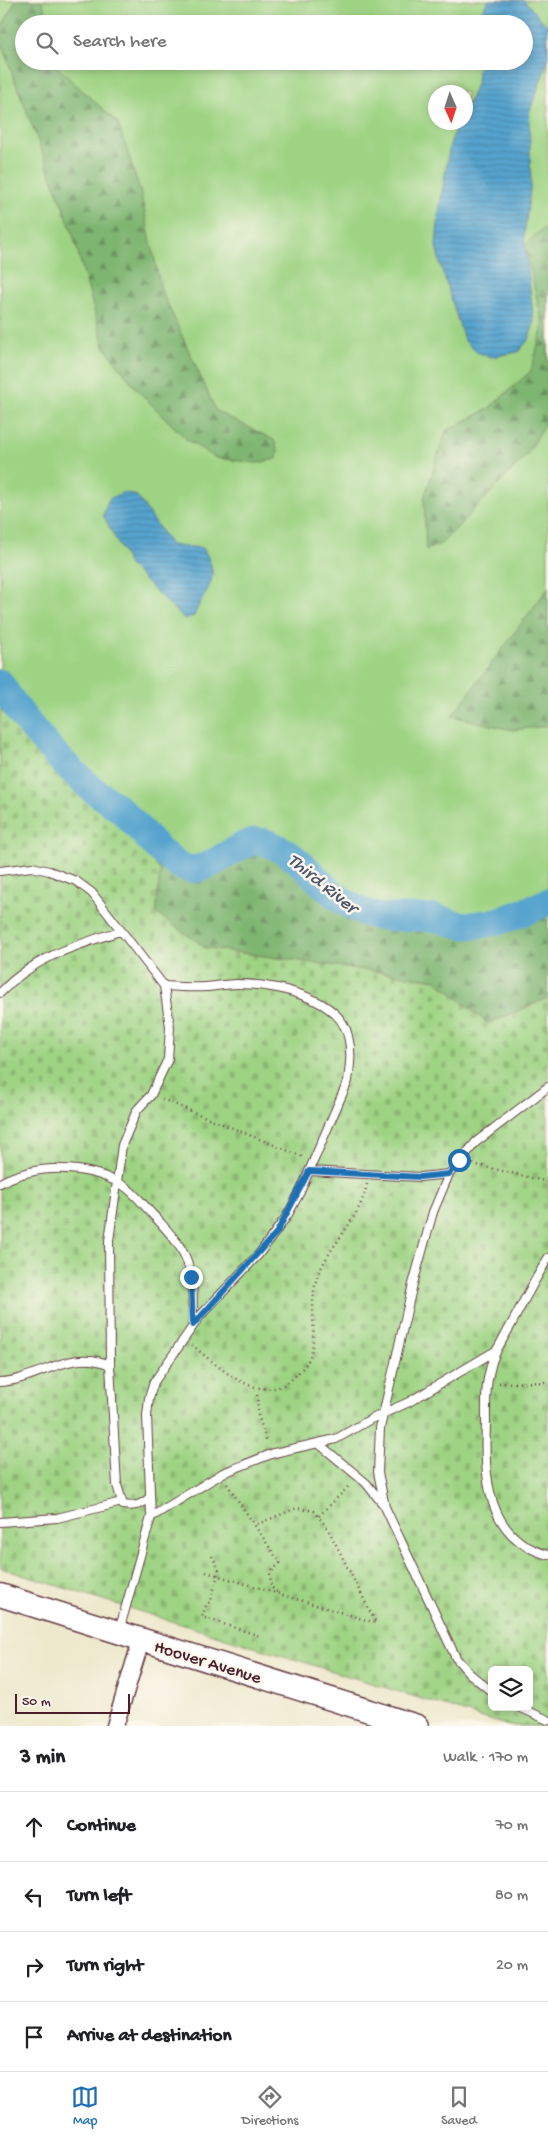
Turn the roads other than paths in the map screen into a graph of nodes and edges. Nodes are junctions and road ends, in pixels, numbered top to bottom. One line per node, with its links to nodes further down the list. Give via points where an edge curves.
1 (0, 871): 2 (lane, via 32,867 76,881 92,893)
2 (120, 931): 3 (lane); 4 (lane, via 50,956)
3 (164, 986): 6 (lane, via 266,986 314,1000 343,1023 350,1046 348,1081); 8 (lane, via 170,1026 168,1059 151,1095 137,1110 128,1127)
4 (0, 992)
5 (548, 1087): 7 (lane, via 491,1130)
6 (309, 1171): 7 (lane, via 420,1177); 11 (lane, via 277,1232)
7 (449, 1174): 15 (lane, via 430,1221)
8 (117, 1182): 9 (lane, via 90,1173 62,1169 28,1173); 11 (lane, via 133,1193 168,1232 187,1261); 13 (lane, via 109,1241)
9 (0, 1183)
10 (548, 1258): 12 (lane)
11 (193, 1325): 17 (lane, via 154,1382 148,1398)
12 (497, 1350): 15 (lane); 22 (lane, via 488,1383 486,1470 489,1494 497,1516 511,1534 525,1546)
13 (110, 1365): 14 (lane, via 92,1359 73,1359 22,1379); 18 (lane, via 117,1485)
14 (0, 1382)
15 (383, 1414): 16 (lane, via 336,1439); 19 (lane, via 378,1464)
16 (319, 1444): 19 (lane, via 358,1477); 20 (lane, via 270,1454 220,1475)
17 (150, 1497): 18 (lane, via 143,1504 133,1506); 20 (lane)
18 (122, 1502): 21 (lane, via 58,1518)
19 (385, 1507): 26 (lane, via 456,1658)
20 (151, 1517): 24 (lane)
21 (0, 1522)
22 (548, 1555)
23 (0, 1595): 24 (street, Hoover Avenue)
24 (118, 1634): 25 (street, Hoover Avenue)
25 (141, 1641): 29 (street); 30 (street, Hoover Avenue)
26 (488, 1689)
27 (528, 1711): 28 (lane)
28 (548, 1720)
29 (115, 1726)
30 (417, 1726)

